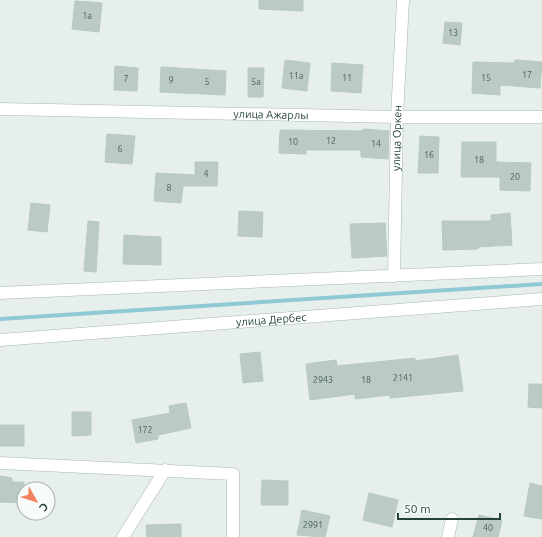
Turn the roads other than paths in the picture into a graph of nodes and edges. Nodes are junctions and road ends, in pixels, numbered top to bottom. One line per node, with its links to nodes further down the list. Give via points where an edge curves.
1 (403, 0): 3 (street, улица Оркен)
2 (0, 110): 3 (street, улица Ажарлы)
3 (397, 117): 4 (street, улица Ажарлы); 6 (street, улица Оркен)
4 (542, 118)
5 (542, 269): 6 (street)
6 (394, 276): 7 (street)
7 (0, 293)
8 (542, 300): 9 (street, улица Дербес)
9 (0, 340)
10 (0, 463): 11 (street)
11 (165, 470): 13 (street); 14 (street, via 233,474)
12 (452, 519): 15 (street)
13 (123, 537)
14 (233, 537)
15 (448, 537)

